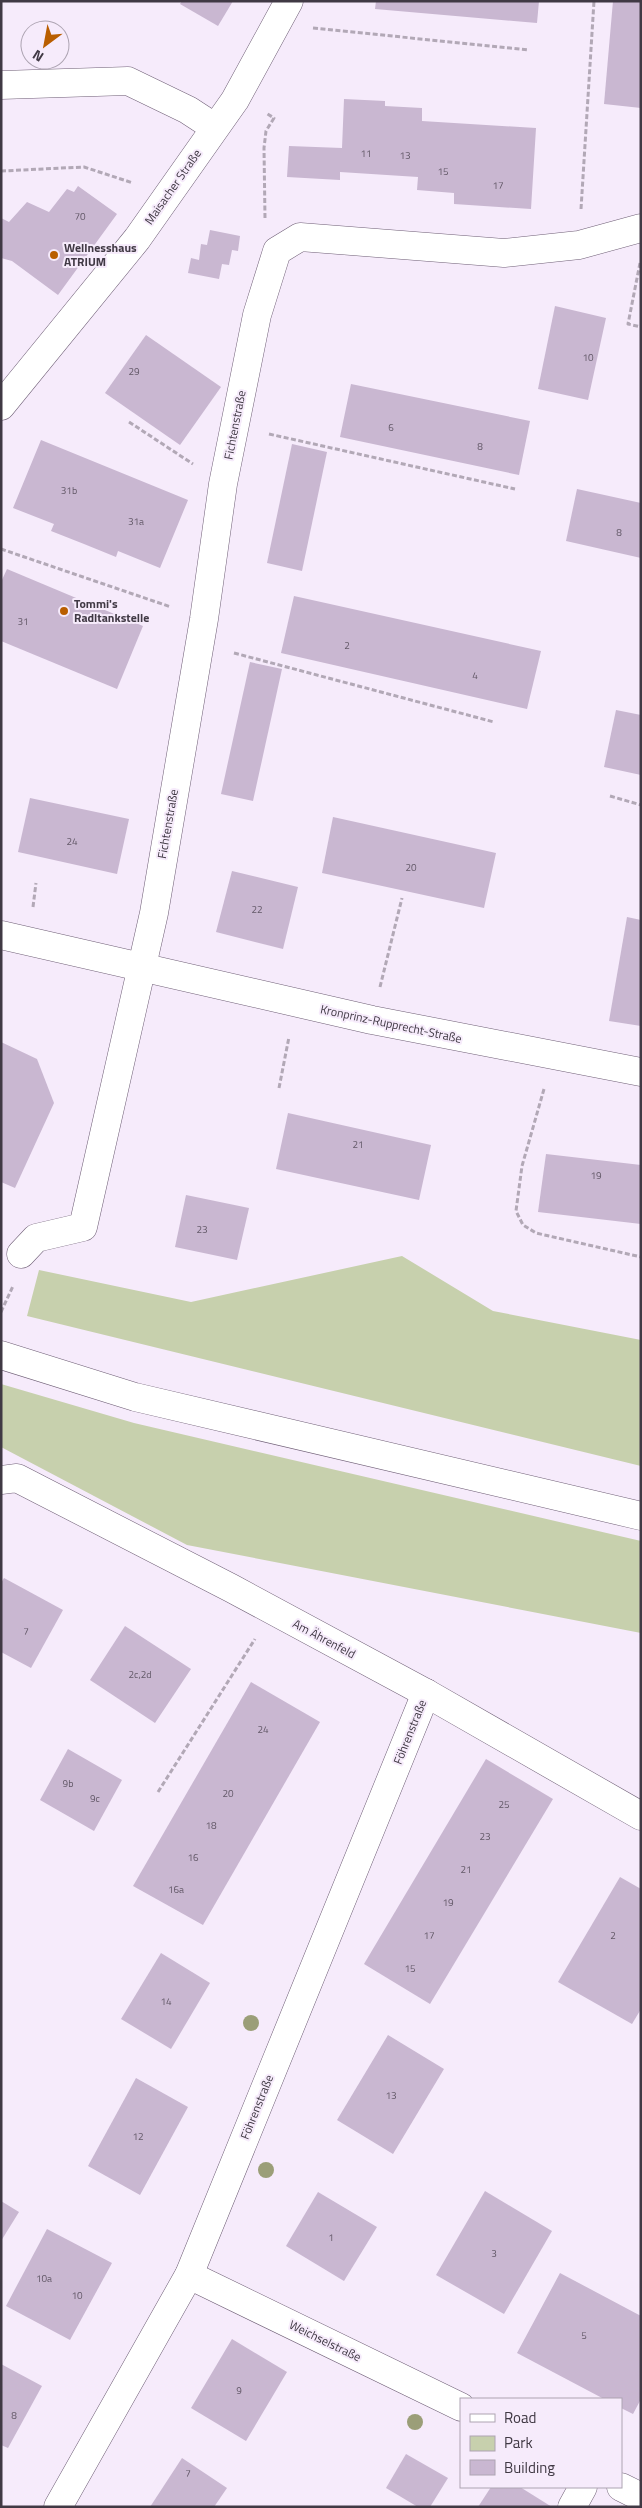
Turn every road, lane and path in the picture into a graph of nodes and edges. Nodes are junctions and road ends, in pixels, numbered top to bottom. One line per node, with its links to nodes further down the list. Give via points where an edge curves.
1 (289, 1): 3 (main road, Maisacher Straße)
2 (594, 1): 12 (path)
3 (275, 24): 4 (path); 6 (main road, Maisacher Straße)
4 (529, 50)
5 (1, 85): 7 (main road, via 128,81 188,110)
6 (235, 100): 7 (main road, Maisacher Straße); 10 (path, via 274,118 266,131 264,148)
7 (214, 127): 14 (main road, Maisacher Straße, via 137,240)
8 (1, 171): 9 (path, via 84,167)
9 (137, 184)
10 (265, 222)
11 (638, 229): 12 (main road, Fichtenstraße); 13 (path, via 640,267 628,324)
12 (579, 245): 16 (main road, Fichtenstraße, via 504,253 300,237 277,251 257,315)
13 (641, 326)
14 (1, 406)
15 (129, 422): 17 (path)
16 (235, 425): 17 (main road, Fichtenstraße); 18 (path)
17 (223, 484): 20 (main road, Fichtenstraße)
18 (515, 489)
19 (1, 549): 20 (path)
20 (202, 631): 21 (path); 26 (main road, Fichtenstraße)
21 (494, 722)
22 (610, 796): 23 (path)
23 (641, 805)
24 (402, 898): 28 (path)
25 (1, 935): 26 (main road, Kronprinz-Rupprecht-Straße)
26 (142, 967): 27 (main road, Kronprinz-Rupprecht-Straße); 33 (main road, via 83,1227 36,1238)
27 (296, 1003): 28 (main road, Kronprinz-Rupprecht-Straße); 31 (path)
28 (372, 1020): 29 (main road, Kronprinz-Rupprecht-Straße)
29 (555, 1057): 30 (main road, Kronprinz-Rupprecht-Straße); 32 (path, via 524,1158 516,1211 523,1225 536,1233)
30 (641, 1072)
31 (279, 1088)
32 (641, 1257)
33 (19, 1266): 34 (path)
34 (1, 1312)
35 (1, 1355): 37 (main road, via 135,1397)
36 (1, 1480): 38 (main road, Am Ährenfeld, via 17,1478)
37 (641, 1516)
38 (272, 1611): 39 (main road, Am Ährenfeld); 40 (path)
39 (426, 1693): 41 (main road, Am Ährenfeld); 42 (main road, Föhrenstraße)
40 (158, 1792)
41 (641, 1816)
42 (189, 2275): 43 (main road, Weichselstraße); 47 (main road, Föhrenstraße)
43 (460, 2407)
44 (582, 2488): 48 (main road)
45 (622, 2488): 46 (main road)
46 (641, 2498)
47 (58, 2507)
48 (572, 2507)

